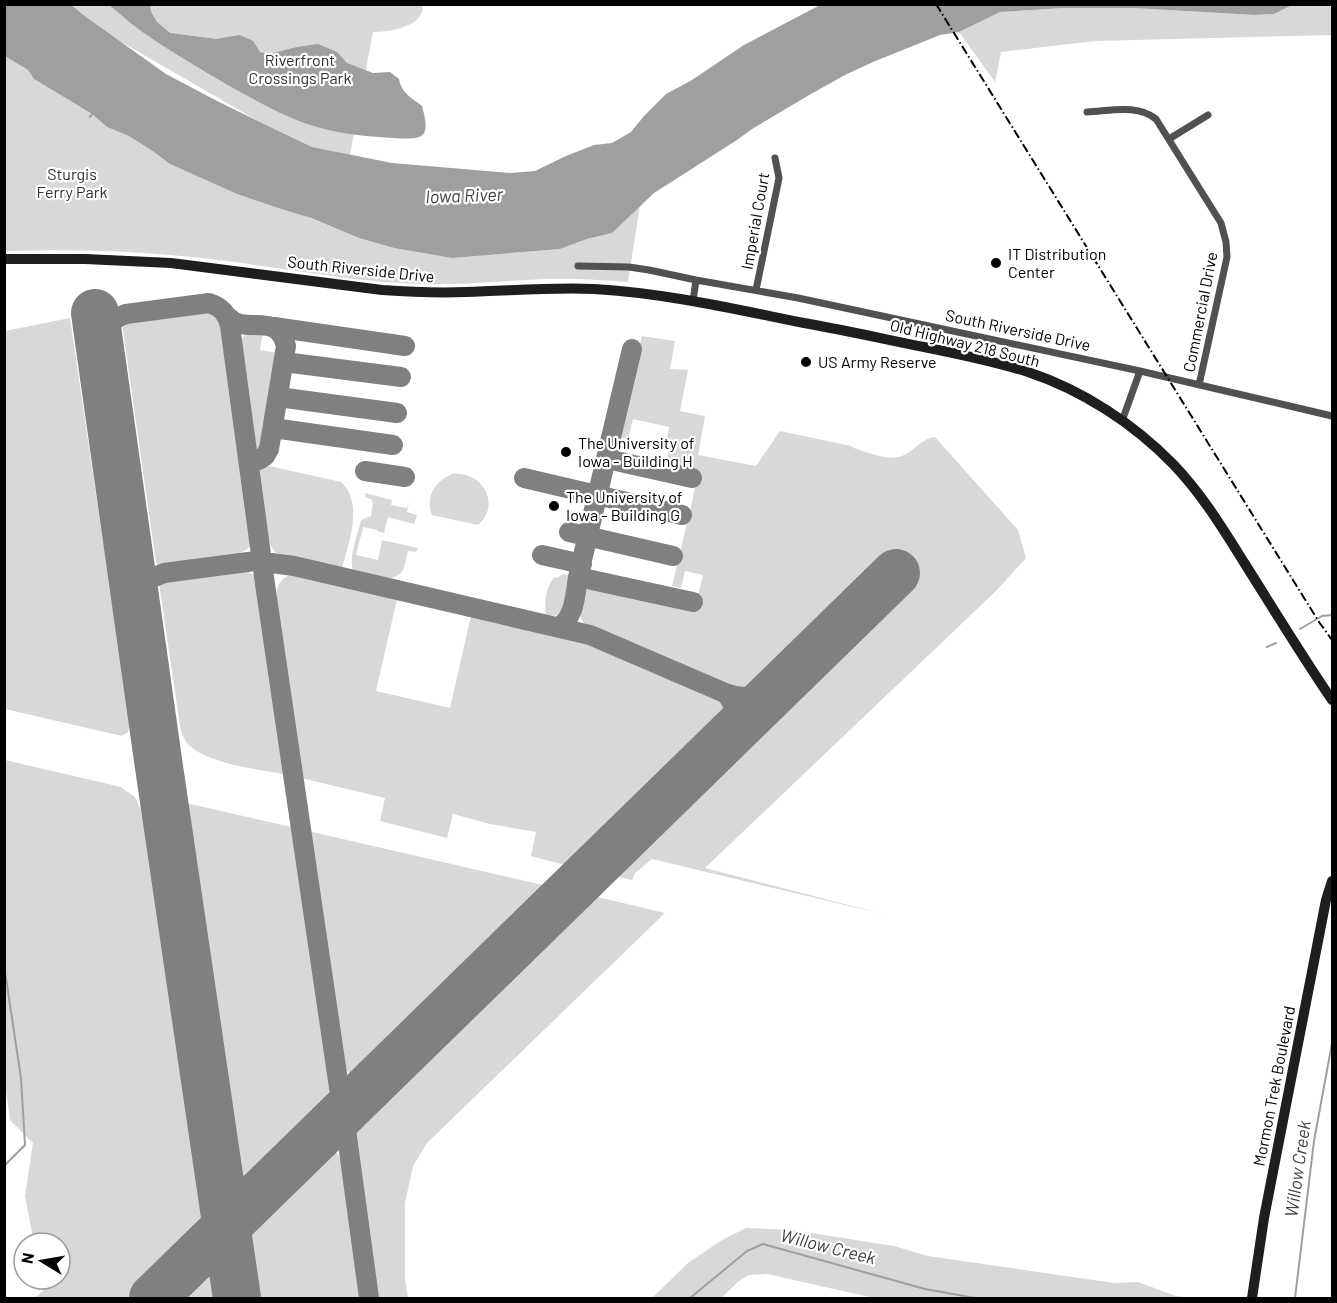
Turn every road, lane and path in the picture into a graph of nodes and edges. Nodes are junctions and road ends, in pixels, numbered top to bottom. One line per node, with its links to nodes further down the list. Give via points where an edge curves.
1 (1087, 112): 3 (street, Commercial Drive, via 1145,111 1156,119)
2 (1208, 115): 3 (street)
3 (1170, 140): 11 (street, Commercial Drive, via 1219,219 1226,242 1227,257)
4 (775, 158): 8 (street, Imperial Court, via 779,178)
5 (4, 259): 9 (main road, South Riverside Drive, via 171,263 409,292 562,287)
6 (578, 266): 7 (street, South Riverside Drive, via 629,267)
7 (696, 280): 8 (street, South Riverside Drive); 9 (street)
8 (756, 290): 10 (street, South Riverside Drive)
9 (693, 301): 13 (main road, Old Highway 218 South, via 1007,366 1071,391)
10 (1140, 371): 11 (street, South Riverside Drive); 13 (street)
11 (1199, 385): 12 (street, South Riverside Drive)
12 (1332, 416)
13 (1122, 421): 14 (main road, Old Highway 218 South, via 1172,463 1202,498)
14 (1332, 700)
15 (1332, 881): 16 (main road, Mormon Trek Boulevard, via 1283,1118)
16 (1252, 1299)

